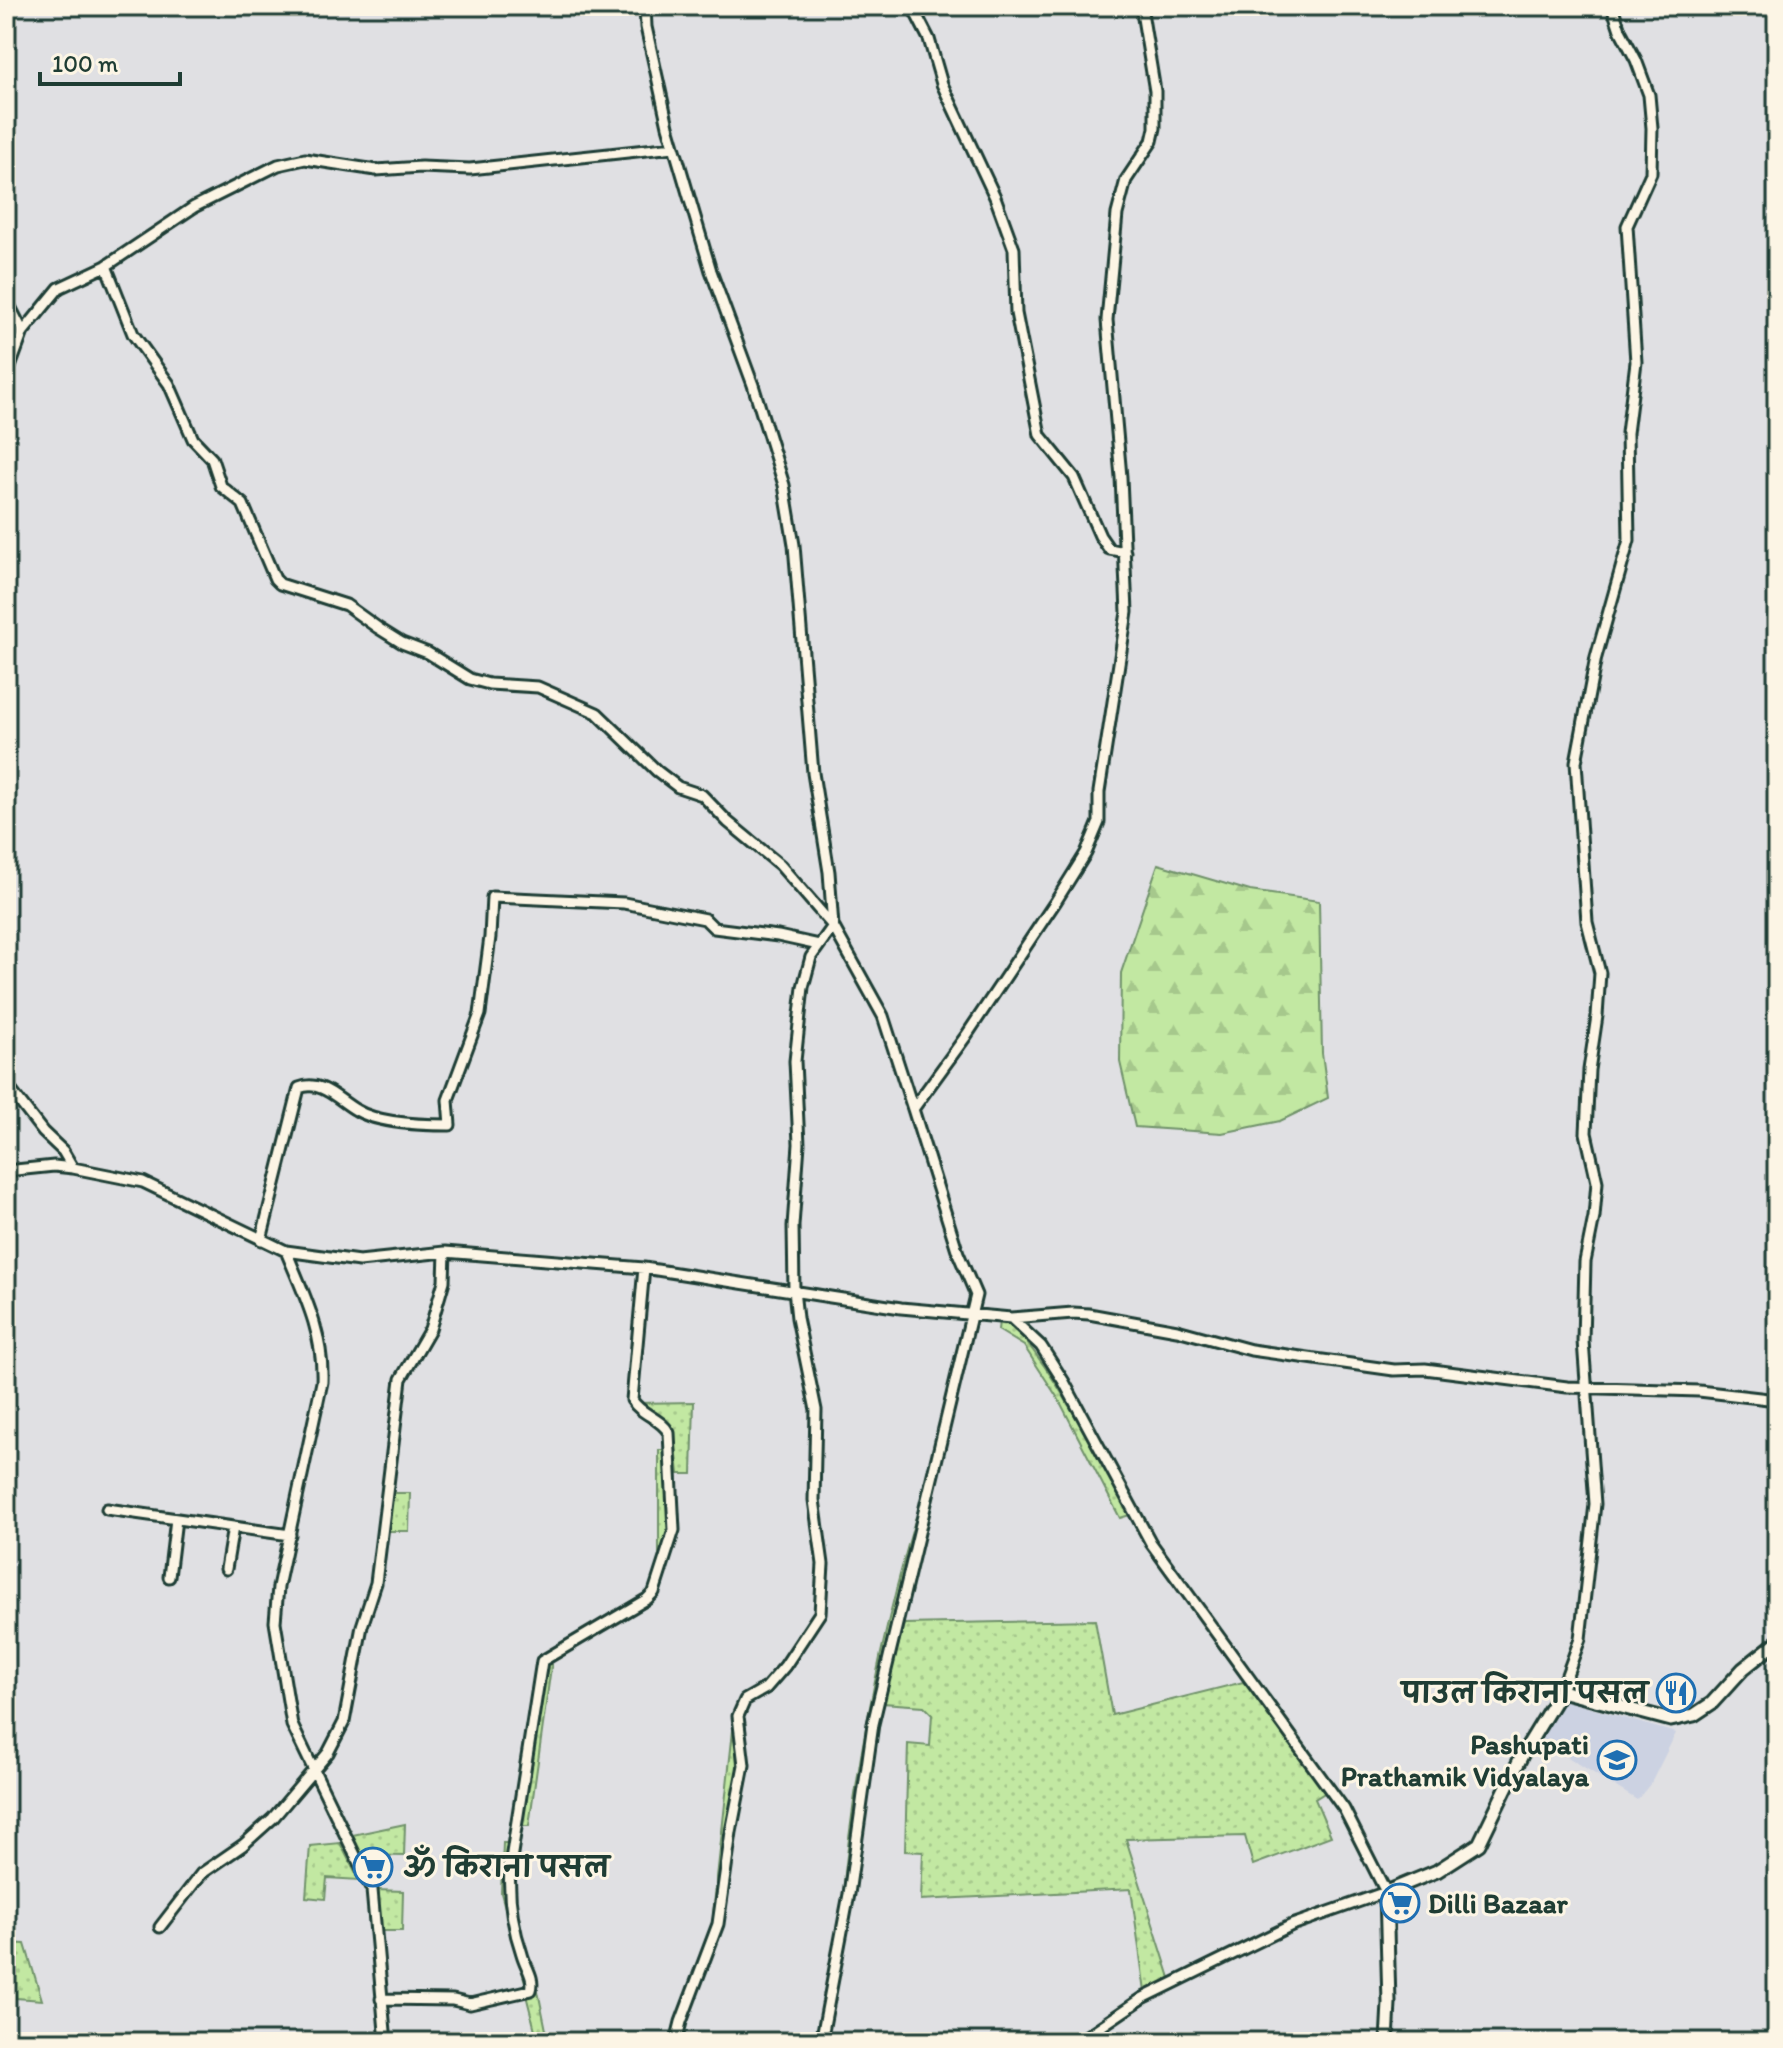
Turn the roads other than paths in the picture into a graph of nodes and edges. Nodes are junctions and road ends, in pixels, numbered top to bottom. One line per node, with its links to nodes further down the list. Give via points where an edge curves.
1 (645, 6): 5 (street)
2 (912, 6): 10 (street, via 1014,249 1016,313 1040,435 1074,477 1109,549)
3 (1141, 6): 10 (street, via 1155,91 1155,128 1126,180 1117,214 1107,320)
4 (1612, 6): 24 (street, via 1649,95 1652,128 1651,173 1627,226 1636,362 1627,433 1629,540 1596,657 1576,762 1587,922 1600,973 1586,1133 1597,1182 1585,1262)
5 (674, 147): 6 (street, via 470,169 376,170 305,159 278,165 194,207); 11 (street, via 784,485)
6 (106, 266): 8 (street, via 59,288); 11 (street, via 133,334 169,384 193,439 212,459 221,486 243,504 280,584 346,605 470,679 538,687 597,713 657,771 678,787 702,795 780,865)
7 (6, 299): 8 (street)
8 (23, 332): 9 (street)
9 (6, 378)
10 (1125, 552): 14 (street, via 1127,612 1099,822 1056,901)
11 (833, 926): 12 (street); 14 (street, via 883,1016)
12 (819, 945): 17 (street, via 714,928 705,919 624,903 492,897 480,1014 448,1100 450,1125 393,1121 360,1112 334,1093 308,1085 299,1088); 21 (street, via 803,987 795,1061 799,1144)
13 (6, 1084): 15 (street)
14 (913, 1109): 22 (street, via 976,1295)
15 (73, 1168): 16 (street); 17 (street, via 143,1182)
16 (6, 1171)
17 (261, 1240): 18 (street)
18 (286, 1251): 19 (street, via 359,1261); 29 (street, via 313,1315 323,1359)
19 (445, 1252): 20 (street); 34 (street, via 444,1281 430,1329 401,1379 376,1583 344,1722)
20 (644, 1268): 21 (street); 37 (street, via 632,1400 669,1433 674,1530 647,1599 542,1661 508,1893 531,1990 470,2004)
21 (794, 1290): 22 (street); 39 (street, via 816,1410 820,1613 785,1666 766,1688 745,1700 738,1716 744,1765 718,1924)
22 (970, 1315): 23 (street); 40 (street, via 873,1724)
23 (1011, 1318): 24 (street, via 1089,1314 1251,1350 1394,1370); 35 (street, via 1041,1346 1064,1382 1151,1543 1344,1809)
24 (1587, 1387): 25 (street); 33 (street, via 1595,1504 1580,1639)
25 (1777, 1400)
26 (107, 1509): 27 (street)
27 (176, 1519): 28 (street); 31 (street)
28 (233, 1527): 29 (street); 30 (street)
29 (290, 1535): 34 (street, via 275,1622 292,1725)
30 (226, 1569)
31 (169, 1577)
32 (1777, 1642): 33 (street, via 1694,1715 1671,1720)
33 (1561, 1691): 35 (street, via 1522,1755 1479,1844 1437,1871)
34 (312, 1770): 36 (street, via 273,1818 201,1874); 37 (street, via 372,1890)
35 (1386, 1892): 41 (street, via 1292,1925 1143,1998); 42 (street)
36 (160, 1927)
37 (381, 1999): 38 (street)
38 (386, 2042)
39 (676, 2042)
40 (821, 2042)
41 (1078, 2042)
42 (1387, 2042)

